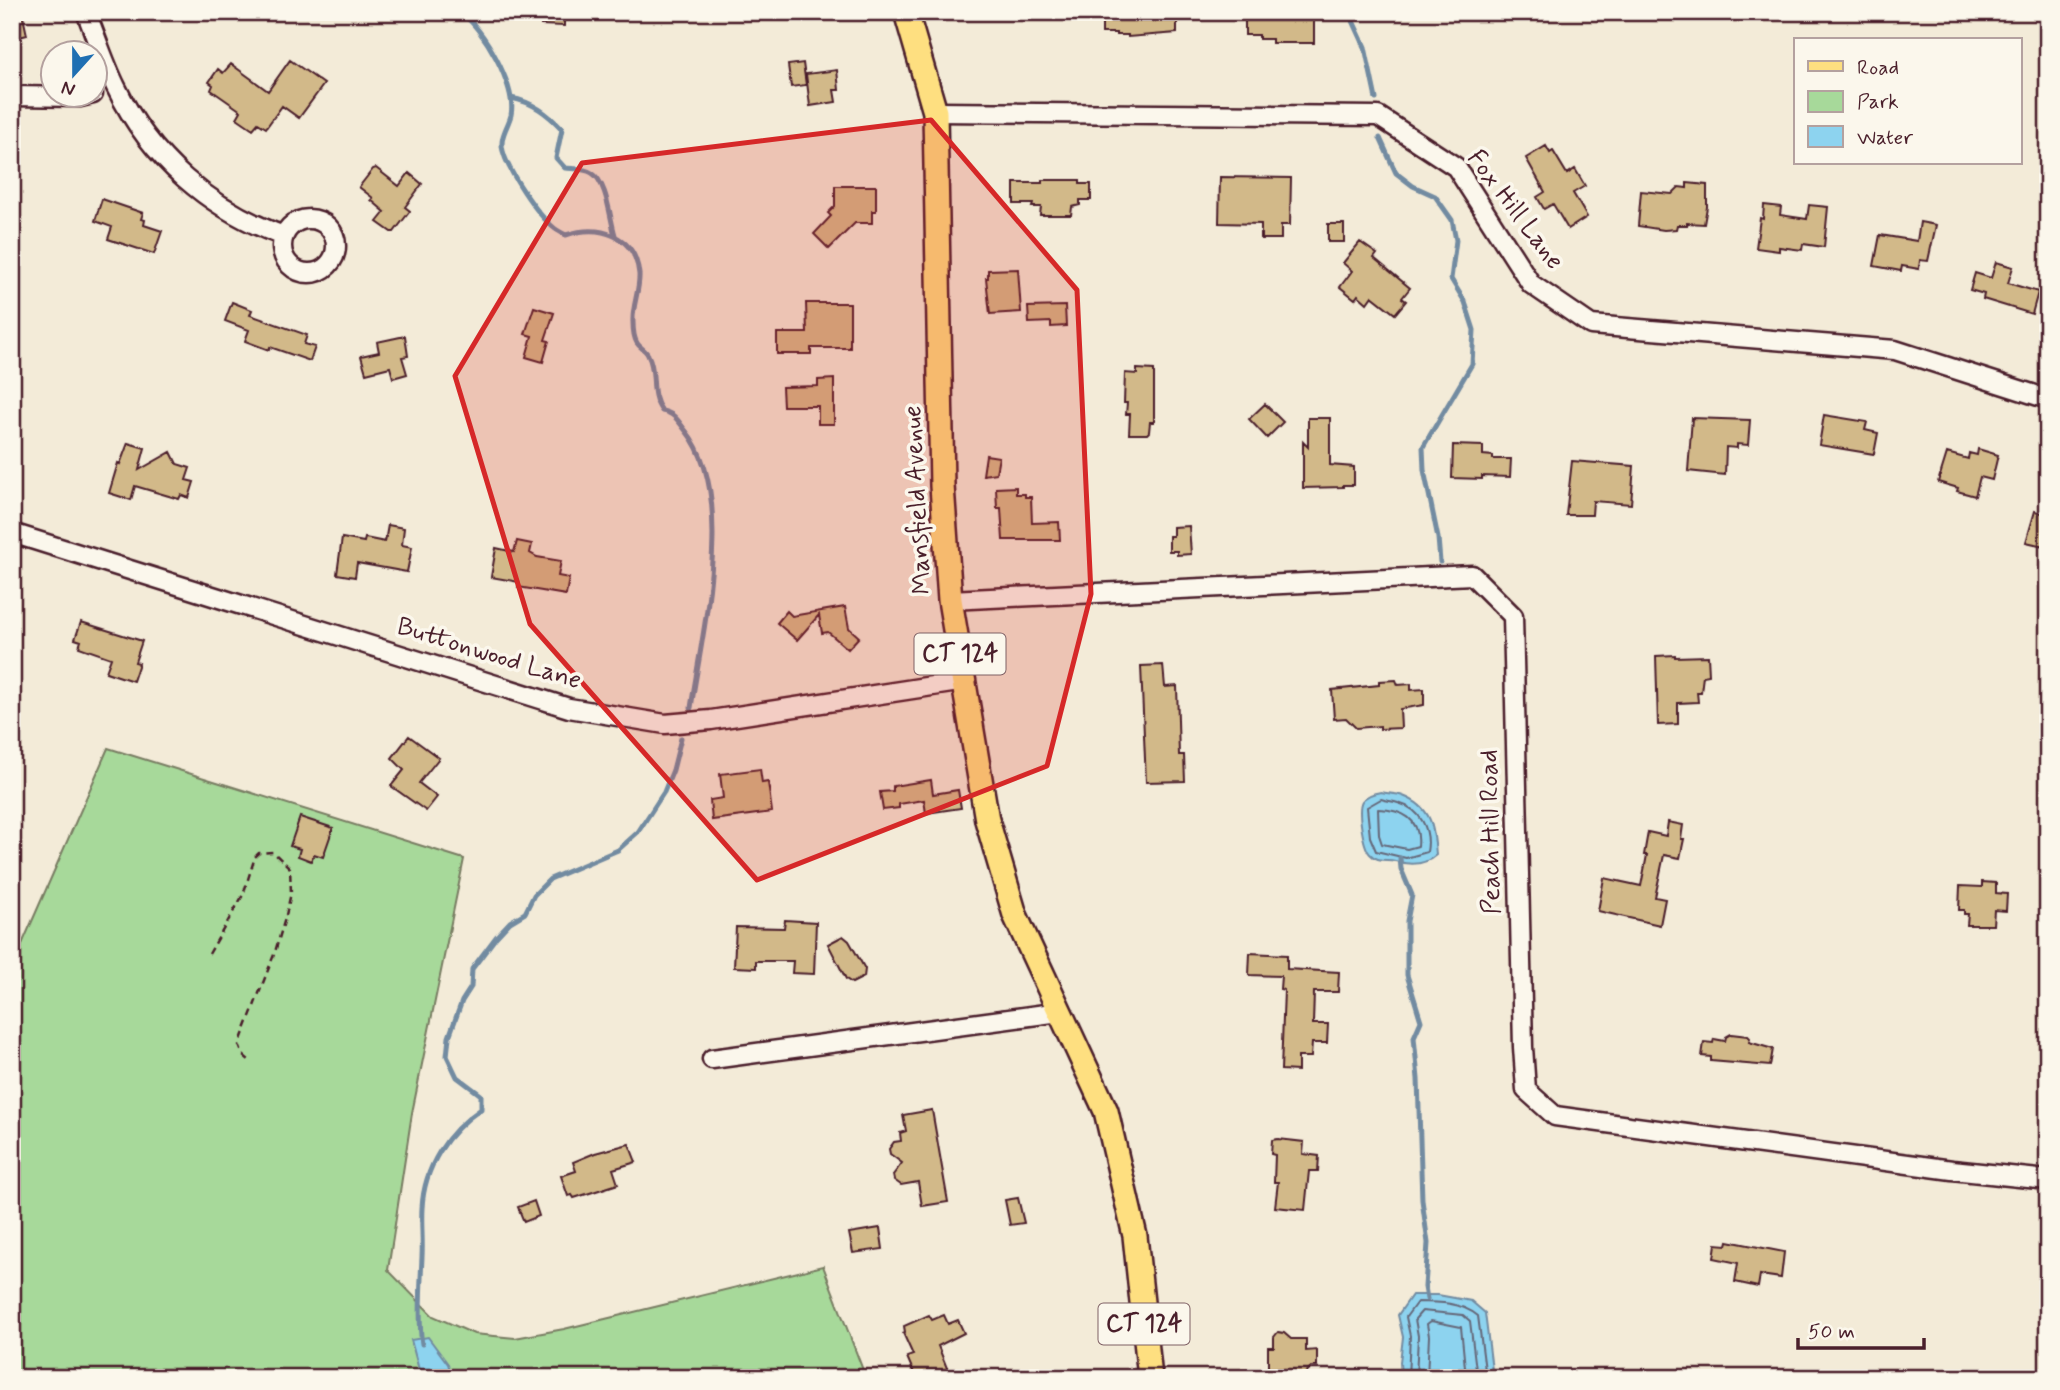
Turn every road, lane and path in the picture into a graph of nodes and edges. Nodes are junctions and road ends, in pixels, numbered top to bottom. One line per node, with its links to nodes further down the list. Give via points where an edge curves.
1 (86, 12): 3 (street)
2 (906, 12): 7 (main road, Mansfield Avenue / CT 124)
3 (116, 87): 4 (street); 8 (street, via 138,127 201,194 255,226)
4 (108, 90)
5 (12, 96): 6 (street)
6 (38, 96)
7 (935, 112): 9 (street, Fox Hill Lane, via 1378,116 1456,167 1531,284 1591,325 1895,350); 11 (main road, Mansfield Avenue / CT 124, via 942,486)
8 (284, 236)
9 (2048, 399)
10 (12, 533): 12 (street, Buttonwood Lane, via 569,708 665,724)
11 (950, 600): 12 (main road, Mansfield Avenue / CT 124); 17 (street, Peach Hill Road, via 1472,575 1513,617 1526,1090 1555,1116)
12 (965, 681): 14 (main road, Mansfield Avenue / CT 124, via 987,820 1015,915)
13 (209, 954): 16 (path, via 243,895 255,857 274,852 289,867 291,893 275,951 239,1045)
14 (1060, 1012): 15 (street); 18 (main road, Mansfield Avenue / CT 124, via 1106,1111 1135,1236)
15 (712, 1059)
16 (249, 1060)
17 (2048, 1180)
18 (1150, 1378)

